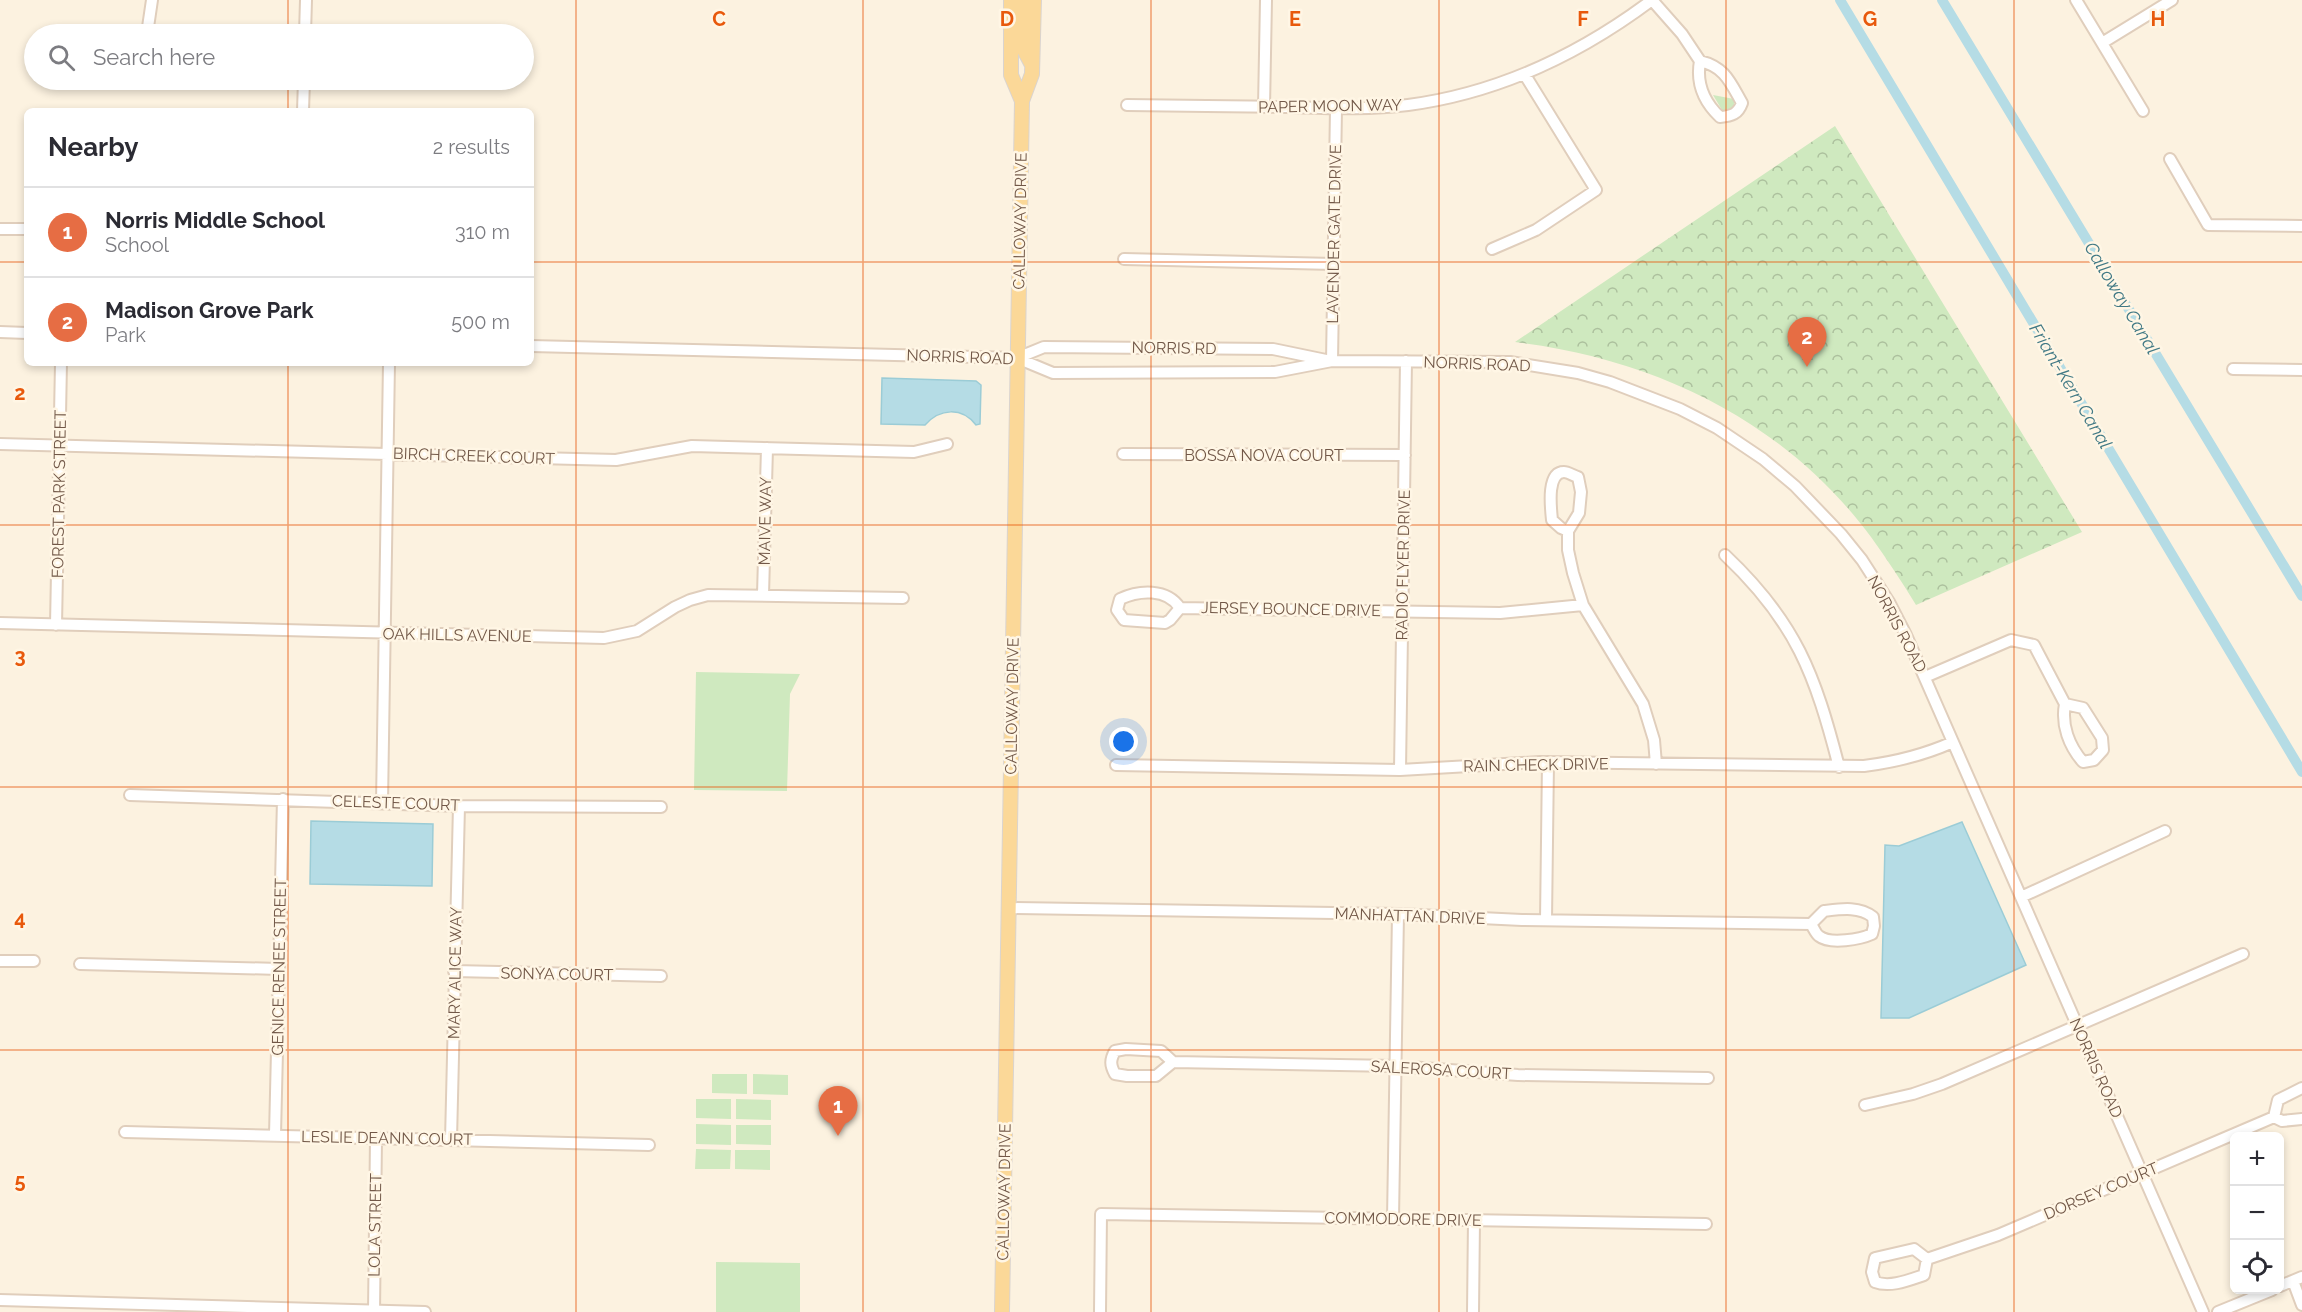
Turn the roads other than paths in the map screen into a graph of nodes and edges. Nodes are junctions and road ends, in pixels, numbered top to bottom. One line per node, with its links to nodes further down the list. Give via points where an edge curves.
1 (152, 0): 10 (street)
2 (306, 0): 11 (street)
3 (1011, 0): 17 (main road, CALLOWAY DRIVE, via 1011,75)
4 (1022, 0): 14 (main road, via 1022,46)
5 (1034, 0): 14 (main road, CALLOWAY DRIVE)
6 (1266, 0): 19 (street)
7 (1652, 0): 13 (street); 15 (street, PAPER MOON WAY, via 1593,41)
8 (2076, 0): 12 (street)
9 (2172, 0): 12 (street)
10 (148, 24)
11 (305, 24)
12 (2102, 43): 22 (street)
13 (1700, 61): 13 (street, via 1722,71 1742,103 1739,111 1720,117 1712,109 1700,85)
14 (1032, 65): 17 (main road, CALLOWAY DRIVE)
15 (1525, 75): 21 (street, PAPER MOON WAY, via 1450,98 1409,105); 27 (street, via 1596,190 1536,230)
16 (304, 90): 20 (street)
17 (1022, 101): 33 (main road, CALLOWAY DRIVE)
18 (1127, 105): 19 (street, PAPER MOON WAY)
19 (1264, 107): 21 (street, PAPER MOON WAY)
20 (303, 108)
21 (1336, 108): 29 (street, LAVENDER GATE DRIVE)
22 (2143, 111)
23 (2170, 159): 24 (street, via 2208,225)
24 (2302, 226)
25 (0, 229): 26 (street)
26 (24, 229)
27 (1492, 249)
28 (1124, 259): 29 (street)
29 (1334, 264): 34 (street, LAVENDER GATE DRIVE)
30 (0, 332): 31 (street)
31 (24, 333)
32 (534, 346): 33 (street, NORRIS ROAD)
33 (1017, 358): 34 (street, NORRIS RD, via 1044,347 1273,349); 34 (street, NORRIS ROAD, via 1053,373 1275,372); 72 (main road, CALLOWAY DRIVE)
34 (1332, 361): 35 (street, NORRIS ROAD)
35 (1406, 361): 46 (street, RADIO FLYER DRIVE); 57 (street, NORRIS ROAD, via 1510,362 1578,373 1650,395 1717,428 1795,486 1841,534 1889,602)
36 (61, 366): 42 (street, FOREST PARK STREET)
37 (389, 366): 44 (street)
38 (2232, 369): 39 (street)
39 (2302, 370)
40 (0, 444): 42 (street, BIRCH CREEK COURT)
41 (947, 444): 43 (street, BIRCH CREEK COURT, via 914,452)
42 (59, 445): 44 (street, BIRCH CREEK COURT); 55 (street, FOREST PARK STREET)
43 (767, 448): 44 (street, BIRCH CREEK COURT, via 692,446 616,460); 49 (street, MAIVE WAY)
44 (387, 454): 56 (street)
45 (1123, 454): 46 (street, BOSSA NOVA COURT)
46 (1405, 455): 53 (street, RADIO FLYER DRIVE)
47 (1568, 531): 47 (street, via 1552,520 1550,501 1552,481 1565,472 1578,477 1581,492 1579,513); 51 (street, via 1568,550)
48 (1725, 555): 63 (street, via 1765,596 1796,642 1819,692)
49 (763, 595): 50 (street, OAK HILLS AVENUE); 56 (street, OAK HILLS AVENUE, via 724,594 690,600 637,631 604,638)
50 (903, 598)
51 (1583, 605): 53 (street, JERSEY BOUNCE DRIVE, via 1500,613); 61 (street, via 1643,704 1654,740)
52 (1180, 608): 52 (street, JERSEY BOUNCE DRIVE, via 1165,623 1124,620 1117,610 1120,599 1150,593 1166,595); 53 (street, JERSEY BOUNCE DRIVE)
53 (1402, 611): 64 (street, RADIO FLYER DRIVE)
54 (0, 623): 55 (street, OAK HILLS AVENUE)
55 (56, 625): 56 (street, OAK HILLS AVENUE)
56 (384, 633): 67 (street)
57 (1924, 677): 58 (street, via 2011,640 2034,645); 59 (street, NORRIS ROAD)
58 (2065, 704): 58 (street, via 2083,708 2102,738 2103,750 2094,760 2084,762 2074,752 2062,718)
59 (1953, 742): 63 (street, RAIN CHECK DRIVE, via 1893,762); 71 (street, NORRIS ROAD)
60 (1548, 762): 61 (street, RAIN CHECK DRIVE); 64 (street, RAIN CHECK DRIVE); 74 (street)
61 (1656, 764): 63 (street, RAIN CHECK DRIVE)
62 (1116, 765): 64 (street, RAIN CHECK DRIVE)
63 (1839, 767)
64 (1400, 770)
65 (130, 795): 66 (street, CELESTE COURT)
66 (283, 799): 67 (street, CELESTE COURT); 80 (street, GENICE RENEE STREET)
67 (382, 802): 68 (street, CELESTE COURT)
68 (459, 806): 69 (street, CELESTE COURT); 81 (street, MARY ALICE WAY)
69 (661, 807)
70 (2164, 831): 71 (street)
71 (2021, 897): 83 (street, NORRIS ROAD)
72 (1009, 908): 73 (street, MANHATTAN DRIVE); 109 (main road, CALLOWAY DRIVE)
73 (1398, 914): 74 (street, MANHATTAN DRIVE); 85 (street)
74 (1546, 920): 75 (street, MANHATTAN DRIVE)
75 (1811, 924): 75 (street, via 1827,940 1861,939 1872,934 1874,926 1872,917 1864,910 1846,909 1824,911)
76 (2243, 954): 83 (street)
77 (0, 961): 78 (street)
78 (34, 962)
79 (80, 964): 80 (street)
80 (279, 969): 92 (street, GENICE RENEE STREET)
81 (454, 971): 82 (street, SONYA COURT); 94 (street, MARY ALICE WAY)
82 (661, 976)
83 (2077, 1025): 88 (street, via 1942,1084); 96 (street, NORRIS ROAD)
84 (1173, 1062): 84 (street, SALEROSA COURT, via 1156,1076 1115,1074 1111,1066 1115,1051 1126,1049 1161,1051); 85 (street, SALEROSA COURT)
85 (1395, 1066): 86 (street, SALEROSA COURT, via 1518,1075); 97 (street)
86 (1708, 1078)
87 (2302, 1088): 89 (street, via 2278,1100)
88 (1865, 1105)
89 (2274, 1117): 90 (street, DORSEY COURT, via 2282,1121); 96 (street, DORSEY COURT)
90 (2302, 1119)
91 (125, 1132): 92 (street, LESLIE DEANN COURT)
92 (274, 1135): 93 (street, LESLIE DEANN COURT)
93 (376, 1138): 94 (street, LESLIE DEANN COURT); 107 (street, LOLA STREET)
94 (451, 1140): 95 (street, LESLIE DEANN COURT)
95 (649, 1145)
96 (2142, 1173): 100 (street, DORSEY COURT, via 1998,1235); 112 (street, NORRIS ROAD)
97 (1393, 1219): 98 (street, COMMODORE DRIVE); 110 (street, COMMODORE DRIVE, via 1101,1214)
98 (1474, 1220): 99 (street, COMMODORE DRIVE); 111 (street)
99 (1706, 1224)
100 (1927, 1259): 100 (street, via 1914,1248 1875,1258 1875,1282 1883,1285 1924,1275)
101 (2298, 1279): 102 (street); 105 (street)
102 (2284, 1284)
103 (2262, 1294): 113 (street)
104 (0, 1300): 106 (street)
105 (2302, 1305)
106 (50, 1307): 107 (street)
107 (374, 1311): 108 (street)
108 (425, 1312)
109 (1002, 1312)
110 (1100, 1312)
111 (1473, 1312)
112 (2203, 1312)
113 (2218, 1312)

